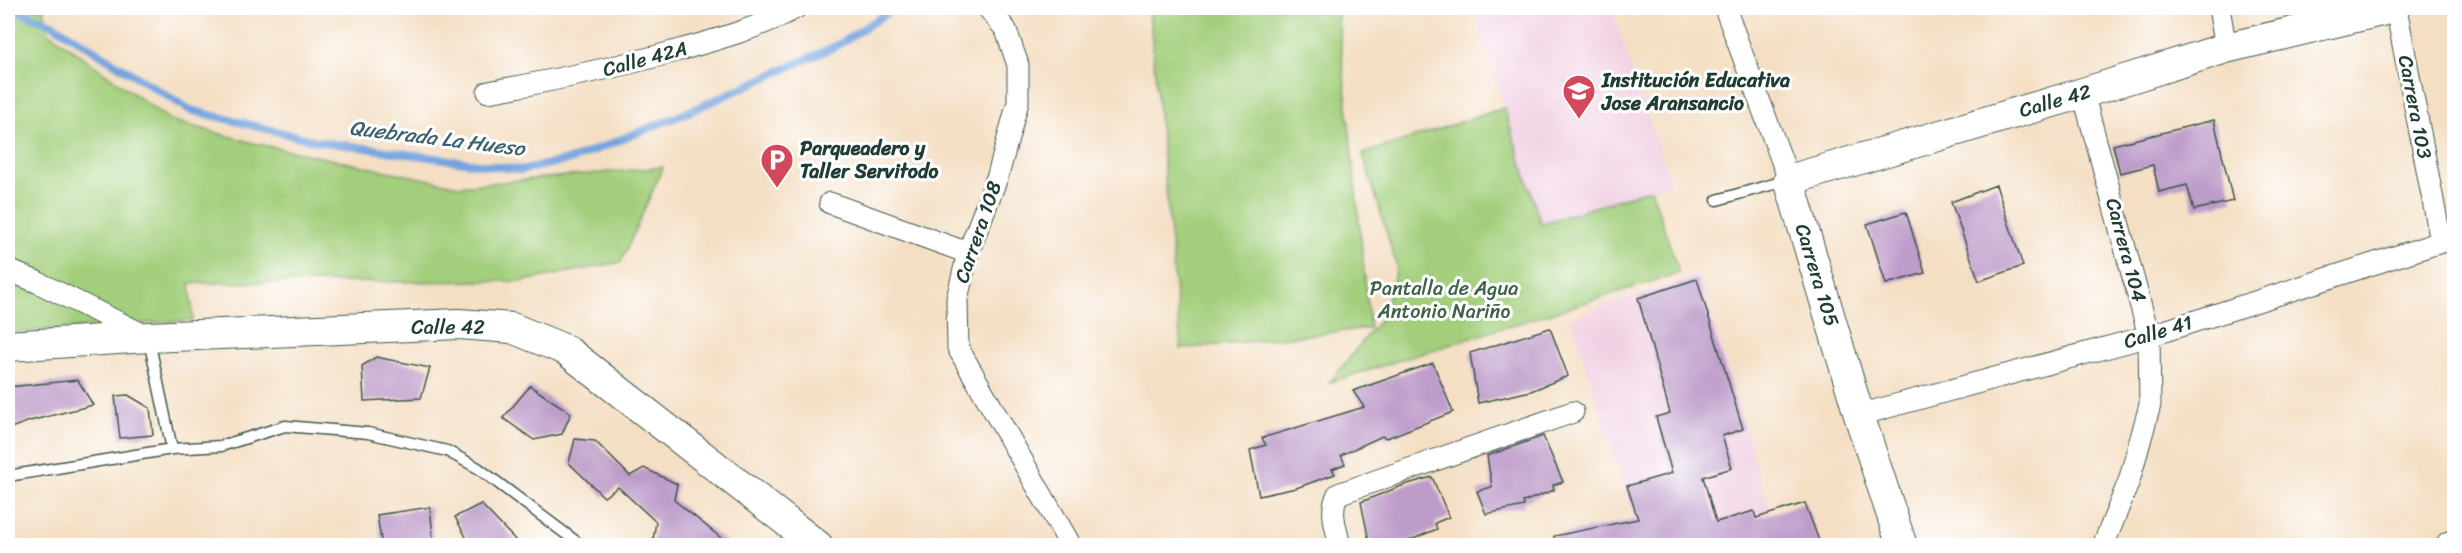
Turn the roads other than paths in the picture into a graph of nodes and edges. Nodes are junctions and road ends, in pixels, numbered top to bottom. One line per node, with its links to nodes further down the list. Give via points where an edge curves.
1 (796, 8): 7 (street, Calle 42A, via 716,40 615,68)
2 (988, 8): 13 (street, Carrera 108, via 1006,30 1018,65 1018,102 998,175)
3 (1725, 8): 9 (street, Carrera 105)
4 (2218, 8): 6 (street)
5 (2395, 8): 6 (street, Calle 42); 12 (street, Carrera 103)
6 (2226, 48): 8 (street, Calle 42)
7 (488, 92)
8 (2083, 93): 9 (street, Calle 42); 15 (street, Carrera 104)
9 (1789, 180): 10 (lane, Calle 42); 19 (street, Carrera 105)
10 (1717, 200)
11 (830, 203): 13 (street)
12 (2448, 242): 15 (street, Calle 41)
13 (968, 253): 24 (street, Carrera 108, via 957,299 958,348)
14 (8, 270): 16 (street)
15 (2148, 336): 19 (street, Calle 41); 27 (street, Carrera 104, via 2150,405 2129,481)
16 (149, 338): 17 (street, Calle 42); 20 (lane); 23 (street, Calle 42, via 459,324 512,328 566,350)
17 (8, 346)
18 (1573, 412): 25 (street, via 1338,494 1333,516)
19 (1859, 416): 26 (street, Carrera 105)
20 (172, 450): 21 (lane); 22 (lane, via 221,446 285,426 368,433 447,451 478,468)
21 (8, 476)
22 (582, 546)
23 (818, 546)
24 (1071, 546)
25 (1340, 546)
26 (1902, 546)
27 (2103, 546)

